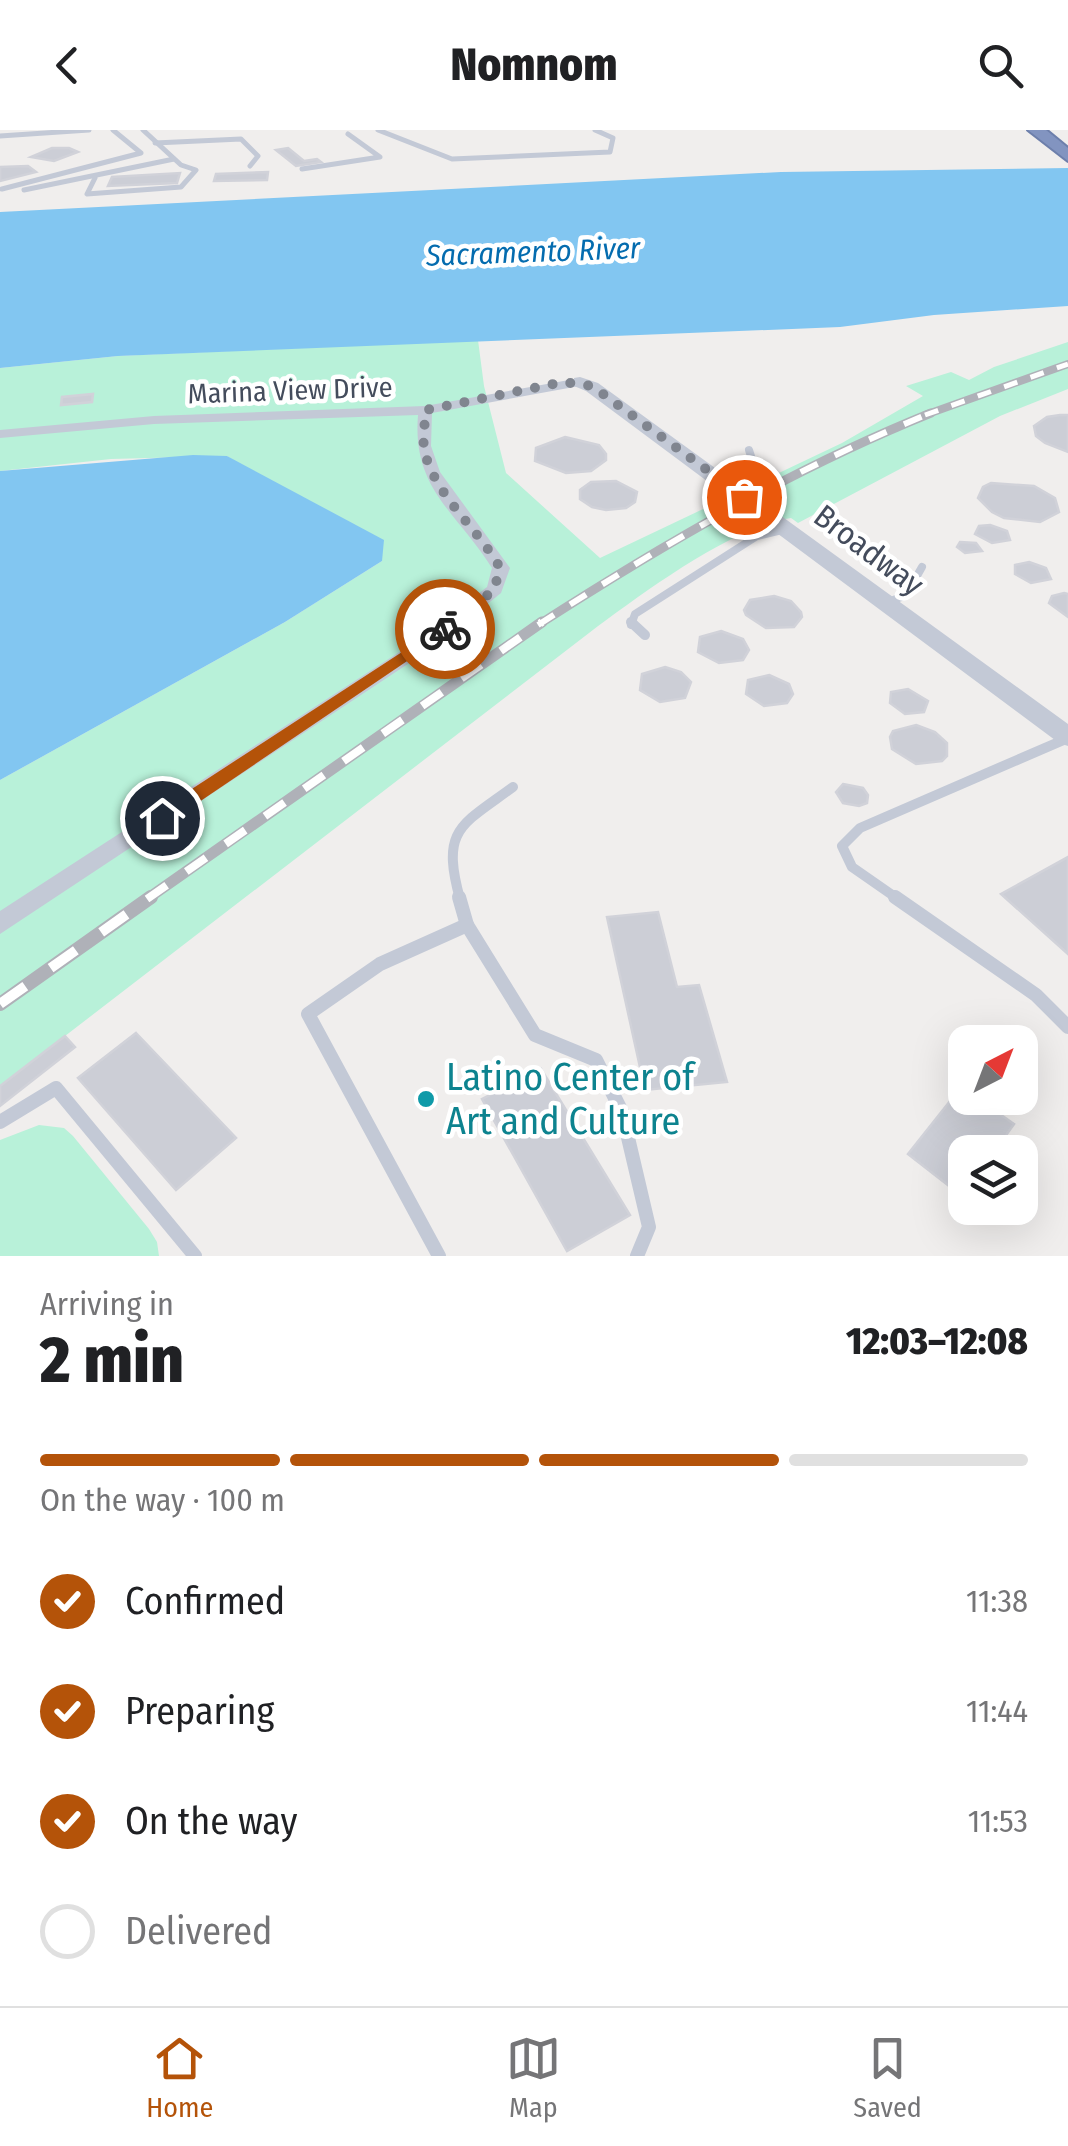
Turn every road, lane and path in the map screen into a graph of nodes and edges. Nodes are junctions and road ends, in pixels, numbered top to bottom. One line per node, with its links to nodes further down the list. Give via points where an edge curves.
1 (88, 130): 8 (lane)
2 (112, 130): 15 (lane, via 141,153)
3 (143, 130): 9 (lane)
4 (378, 130): 5 (lane, via 452,159 610,152 613,138)
5 (595, 130)
6 (1036, 130): 10 (highway)
7 (348, 134): 13 (lane, via 380,157)
8 (0, 136)
9 (155, 142): 11 (lane); 12 (lane, via 242,139 258,156)
10 (1068, 156)
11 (174, 159): 14 (lane); 14 (lane, via 196,170 180,187 87,194)
12 (250, 166)
13 (302, 169)
14 (95, 178): 15 (lane)
15 (1, 191)
16 (580, 382): 17 (street, Marina View Drive); 20 (street, Broadway)
17 (426, 410): 18 (street, Marina View Drive, via 154,420); 27 (street, via 424,454 500,568 494,590 431,640)
18 (0, 434)
19 (749, 450): 20 (lane, via 757,475)
20 (732, 488): 21 (street, Broadway)
21 (787, 529): 23 (street, Broadway); 24 (lane, via 758,536 635,614 630,624)
22 (922, 567): 23 (lane, via 906,595)
23 (885, 603): 25 (street, Broadway)
24 (645, 634)
25 (1068, 738): 29 (lane, via 860,828 842,846 852,868 1036,995)
26 (513, 787): 28 (lane, via 451,837 447,852)
27 (0, 924)
28 (467, 925): 32 (lane, via 380,964 308,1014); 33 (lane, via 535,1035 596,1060 622,1112 649,1227)
29 (1068, 1027)
30 (0, 1122): 31 (lane, via 56,1088)
31 (195, 1256)
32 (439, 1256)
33 (636, 1256)

